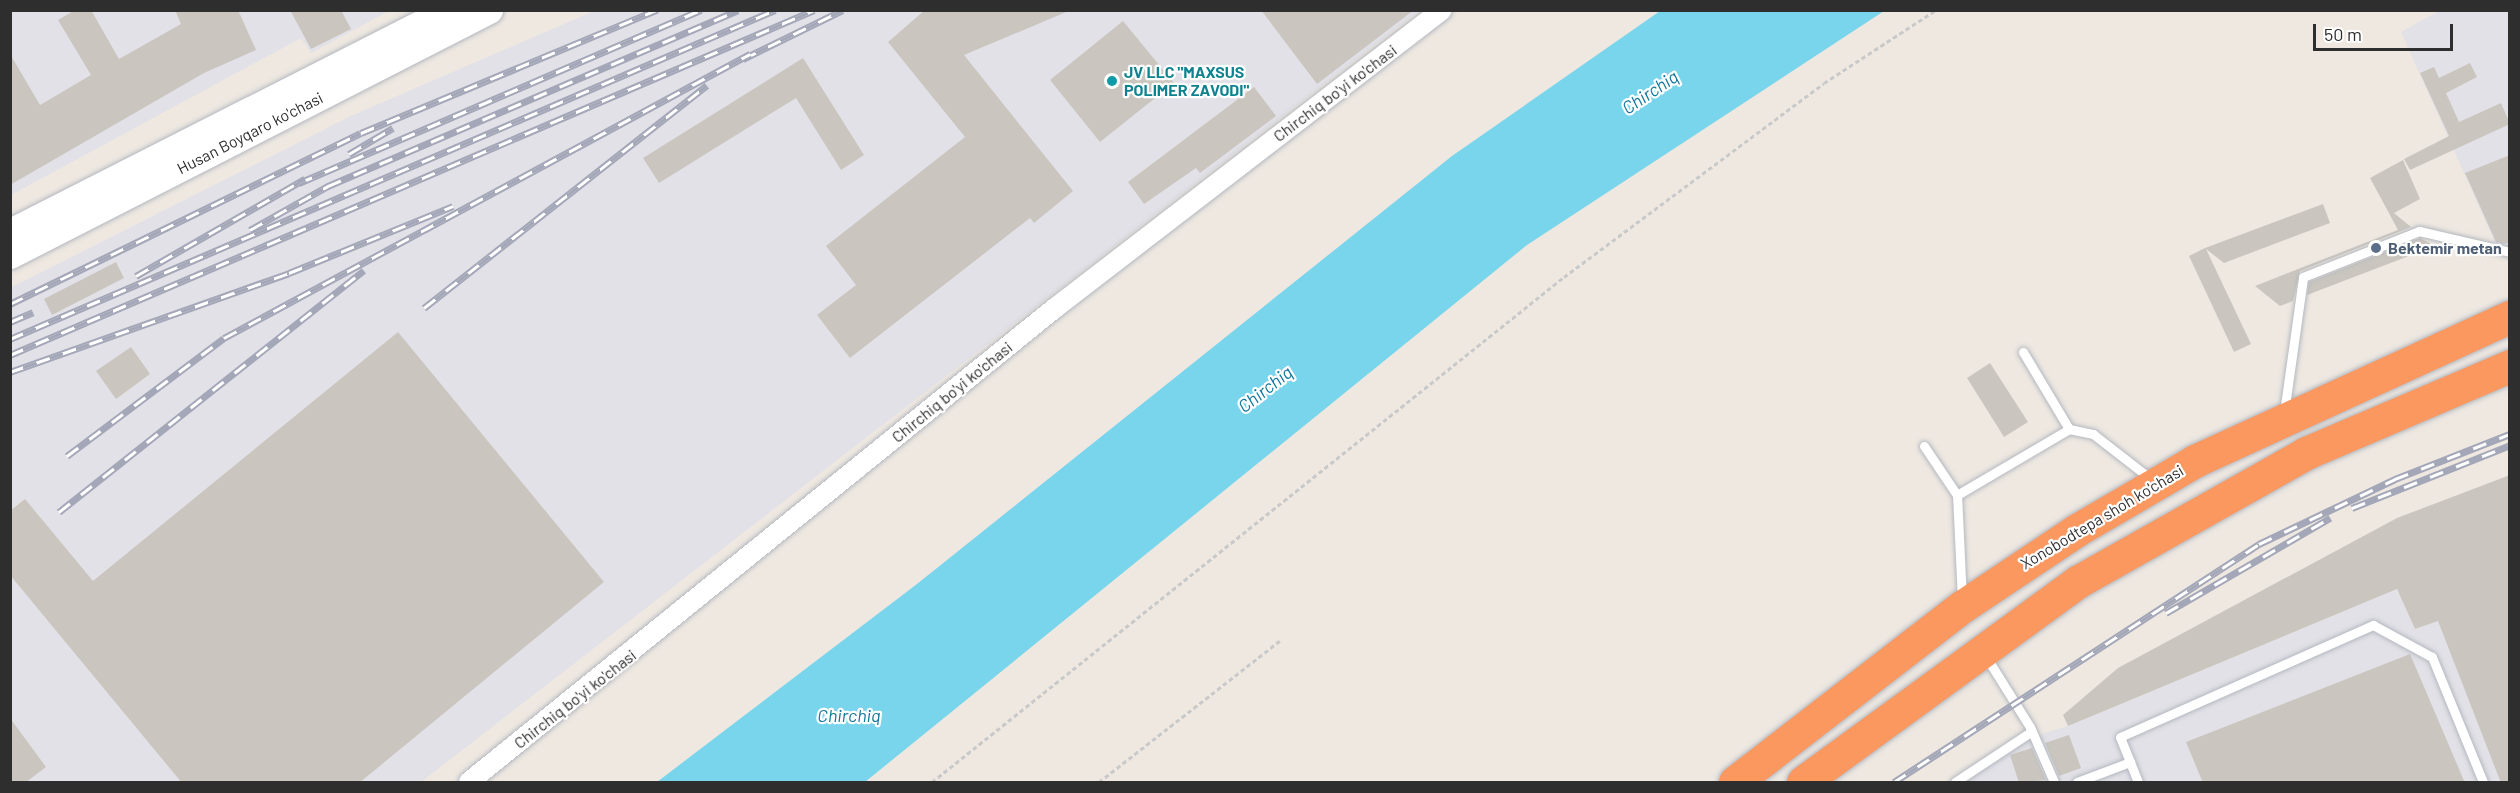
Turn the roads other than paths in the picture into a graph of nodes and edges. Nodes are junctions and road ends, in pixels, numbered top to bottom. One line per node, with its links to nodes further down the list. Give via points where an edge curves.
1 (447, 10): 4 (main road, Husan Boyqaro ko'chasi)
2 (489, 10): 6 (main road, Husan Boyqaro ko'chasi)
3 (1442, 10): 19 (street, Chirchiq bo'yi ko'chasi, via 1054,308)
4 (10, 232)
5 (2510, 252): 10 (lane, via 2419,231 2303,277)
6 (10, 255)
7 (2510, 317): 10 (highway, Xonobodtepa shoh ko'chasi)
8 (2023, 352): 11 (lane)
9 (2510, 366): 16 (highway, via 2306,453 2079,581)
10 (2283, 418): 13 (highway, Xonobodtepa shoh ko'chasi)
11 (2069, 429): 13 (lane, via 2093,434); 14 (lane)
12 (1924, 446): 14 (lane)
13 (2156, 483): 15 (highway, Xonobodtepa shoh ko'chasi)
14 (1958, 495): 15 (lane)
15 (1963, 606): 20 (highway, Xonobodtepa shoh ko'chasi)
16 (1981, 648): 17 (lane); 21 (highway)
17 (2032, 731): 22 (lane); 23 (lane)
18 (2130, 762): 24 (lane); 25 (lane); 26 (lane, via 2120,737 2373,625 2432,657)
19 (469, 783)
20 (1734, 783)
21 (1803, 783)
22 (1955, 783)
23 (2054, 783)
24 (2077, 783)
25 (2138, 783)
26 (2483, 783)

